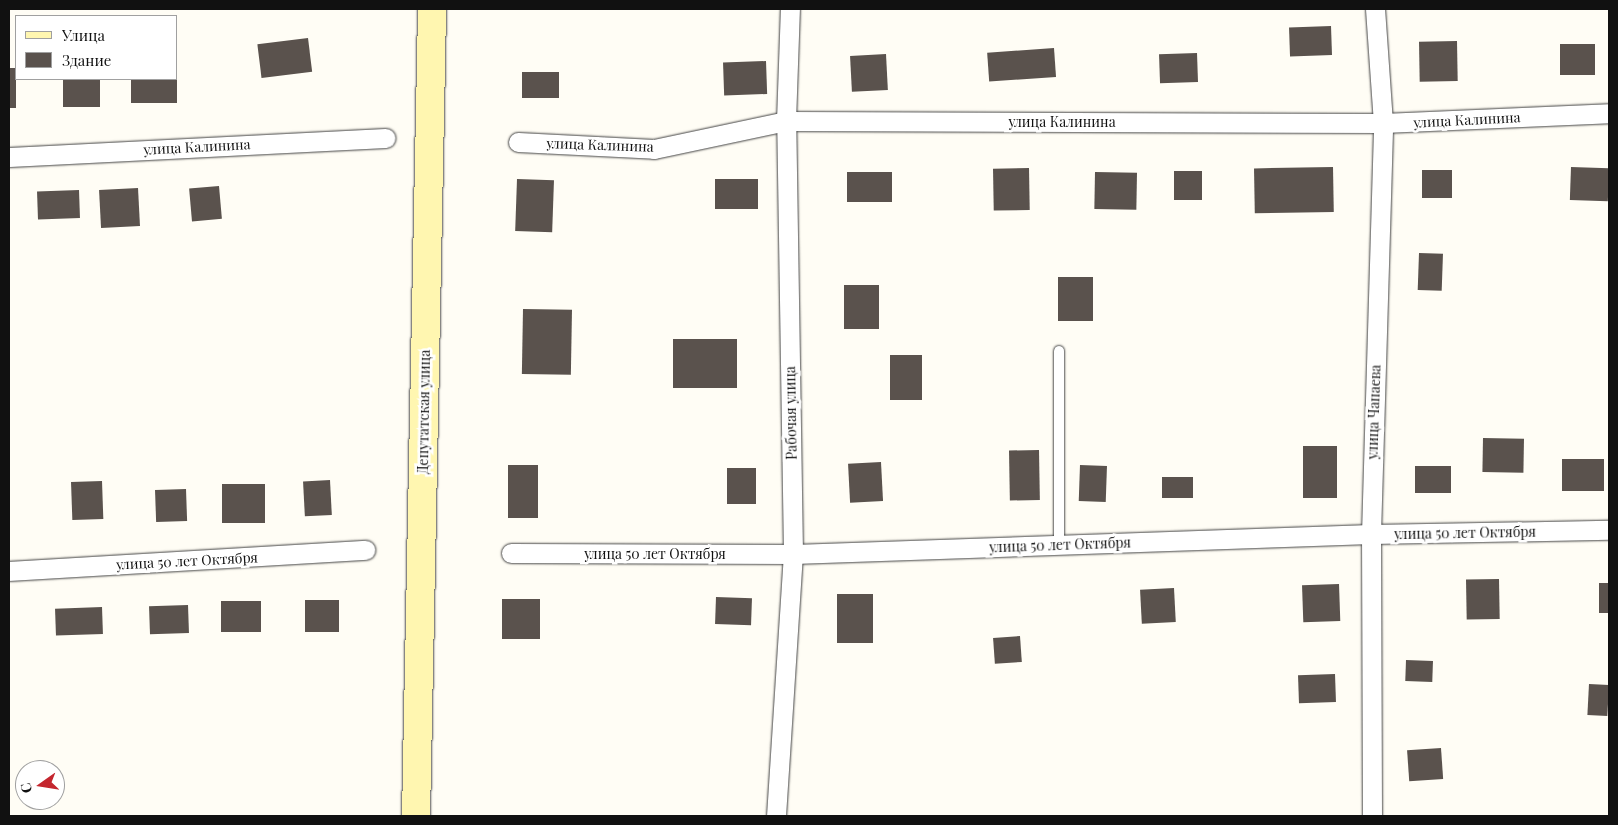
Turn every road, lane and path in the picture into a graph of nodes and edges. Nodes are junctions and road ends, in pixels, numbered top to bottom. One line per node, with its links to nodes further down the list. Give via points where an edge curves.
1 (432, 9): 18 (main road, Депутатская улица)
2 (790, 9): 5 (street, Рабочая улица)
3 (1375, 9): 6 (street, улица Чапаева)
4 (1609, 113): 6 (street, улица Калинина)
5 (786, 121): 6 (street, улица Калинина); 8 (street, улица Калинина, via 654,149); 16 (street, Рабочая улица)
6 (1383, 124): 12 (street, улица Чапаева)
7 (386, 138): 9 (street, улица Калинина)
8 (518, 142)
9 (9, 157)
10 (1059, 351): 13 (lane)
11 (1609, 530): 12 (street, улица 50 лет Октября)
12 (1371, 534): 13 (street, улица 50 лет Октября); 20 (street, улица Чапаева)
13 (1059, 545): 16 (street, улица 50 лет Октября)
14 (365, 550): 17 (street, улица 50 лет Октября)
15 (510, 553): 16 (street, улица 50 лет Октября)
16 (793, 554): 19 (street, Рабочая улица)
17 (9, 571)
18 (416, 816)
19 (776, 816)
20 (1372, 816)

